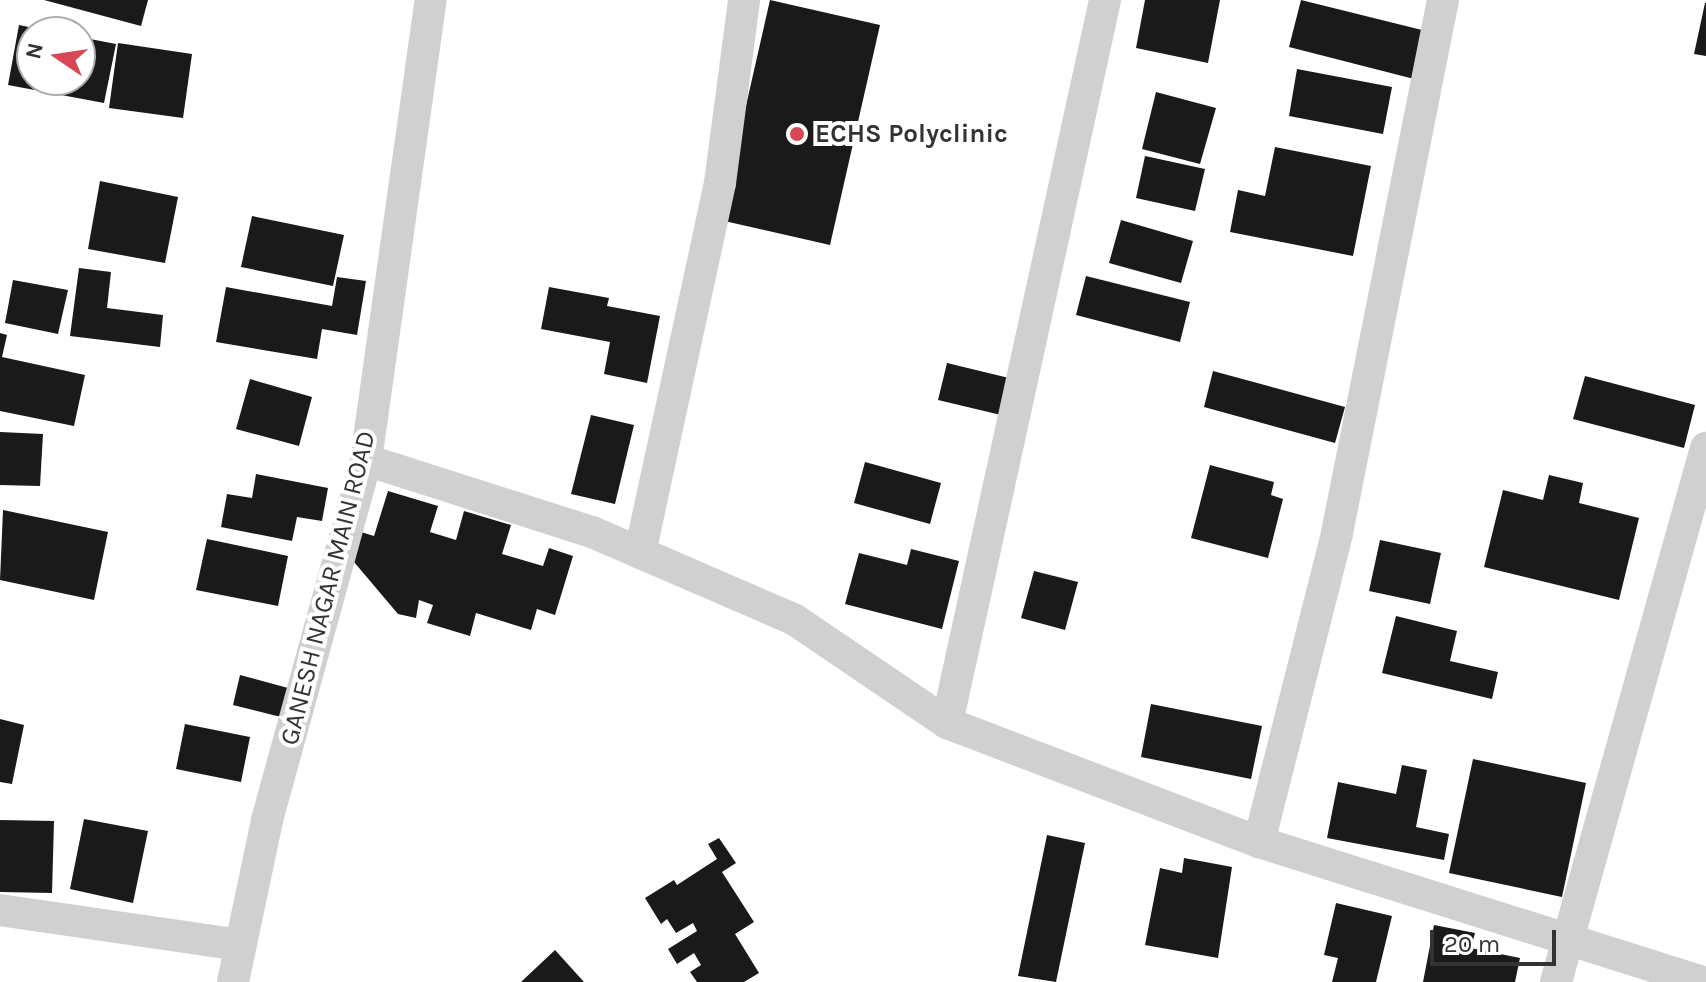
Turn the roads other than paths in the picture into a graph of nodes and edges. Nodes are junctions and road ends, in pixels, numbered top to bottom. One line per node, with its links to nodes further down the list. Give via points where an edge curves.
1 (431, 0): 6 (street, GANESH NAGAR MAIN ROAD)
2 (744, 0): 7 (street, via 720,183)
3 (1105, 0): 8 (street)
4 (1443, 0): 9 (street, via 1337,533)
5 (1706, 448): 11 (street)
6 (366, 460): 7 (street, via 592,532); 12 (street, GANESH NAGAR MAIN ROAD, via 267,820)
7 (640, 553): 8 (street, via 795,620)
8 (947, 723): 9 (street)
9 (1259, 842): 11 (street)
10 (0, 910): 12 (street)
11 (1567, 940): 14 (street); 15 (street)
12 (239, 945): 13 (street, GANESH NAGAR MAIN ROAD)
13 (233, 982)
14 (1556, 982)
15 (1703, 982)

